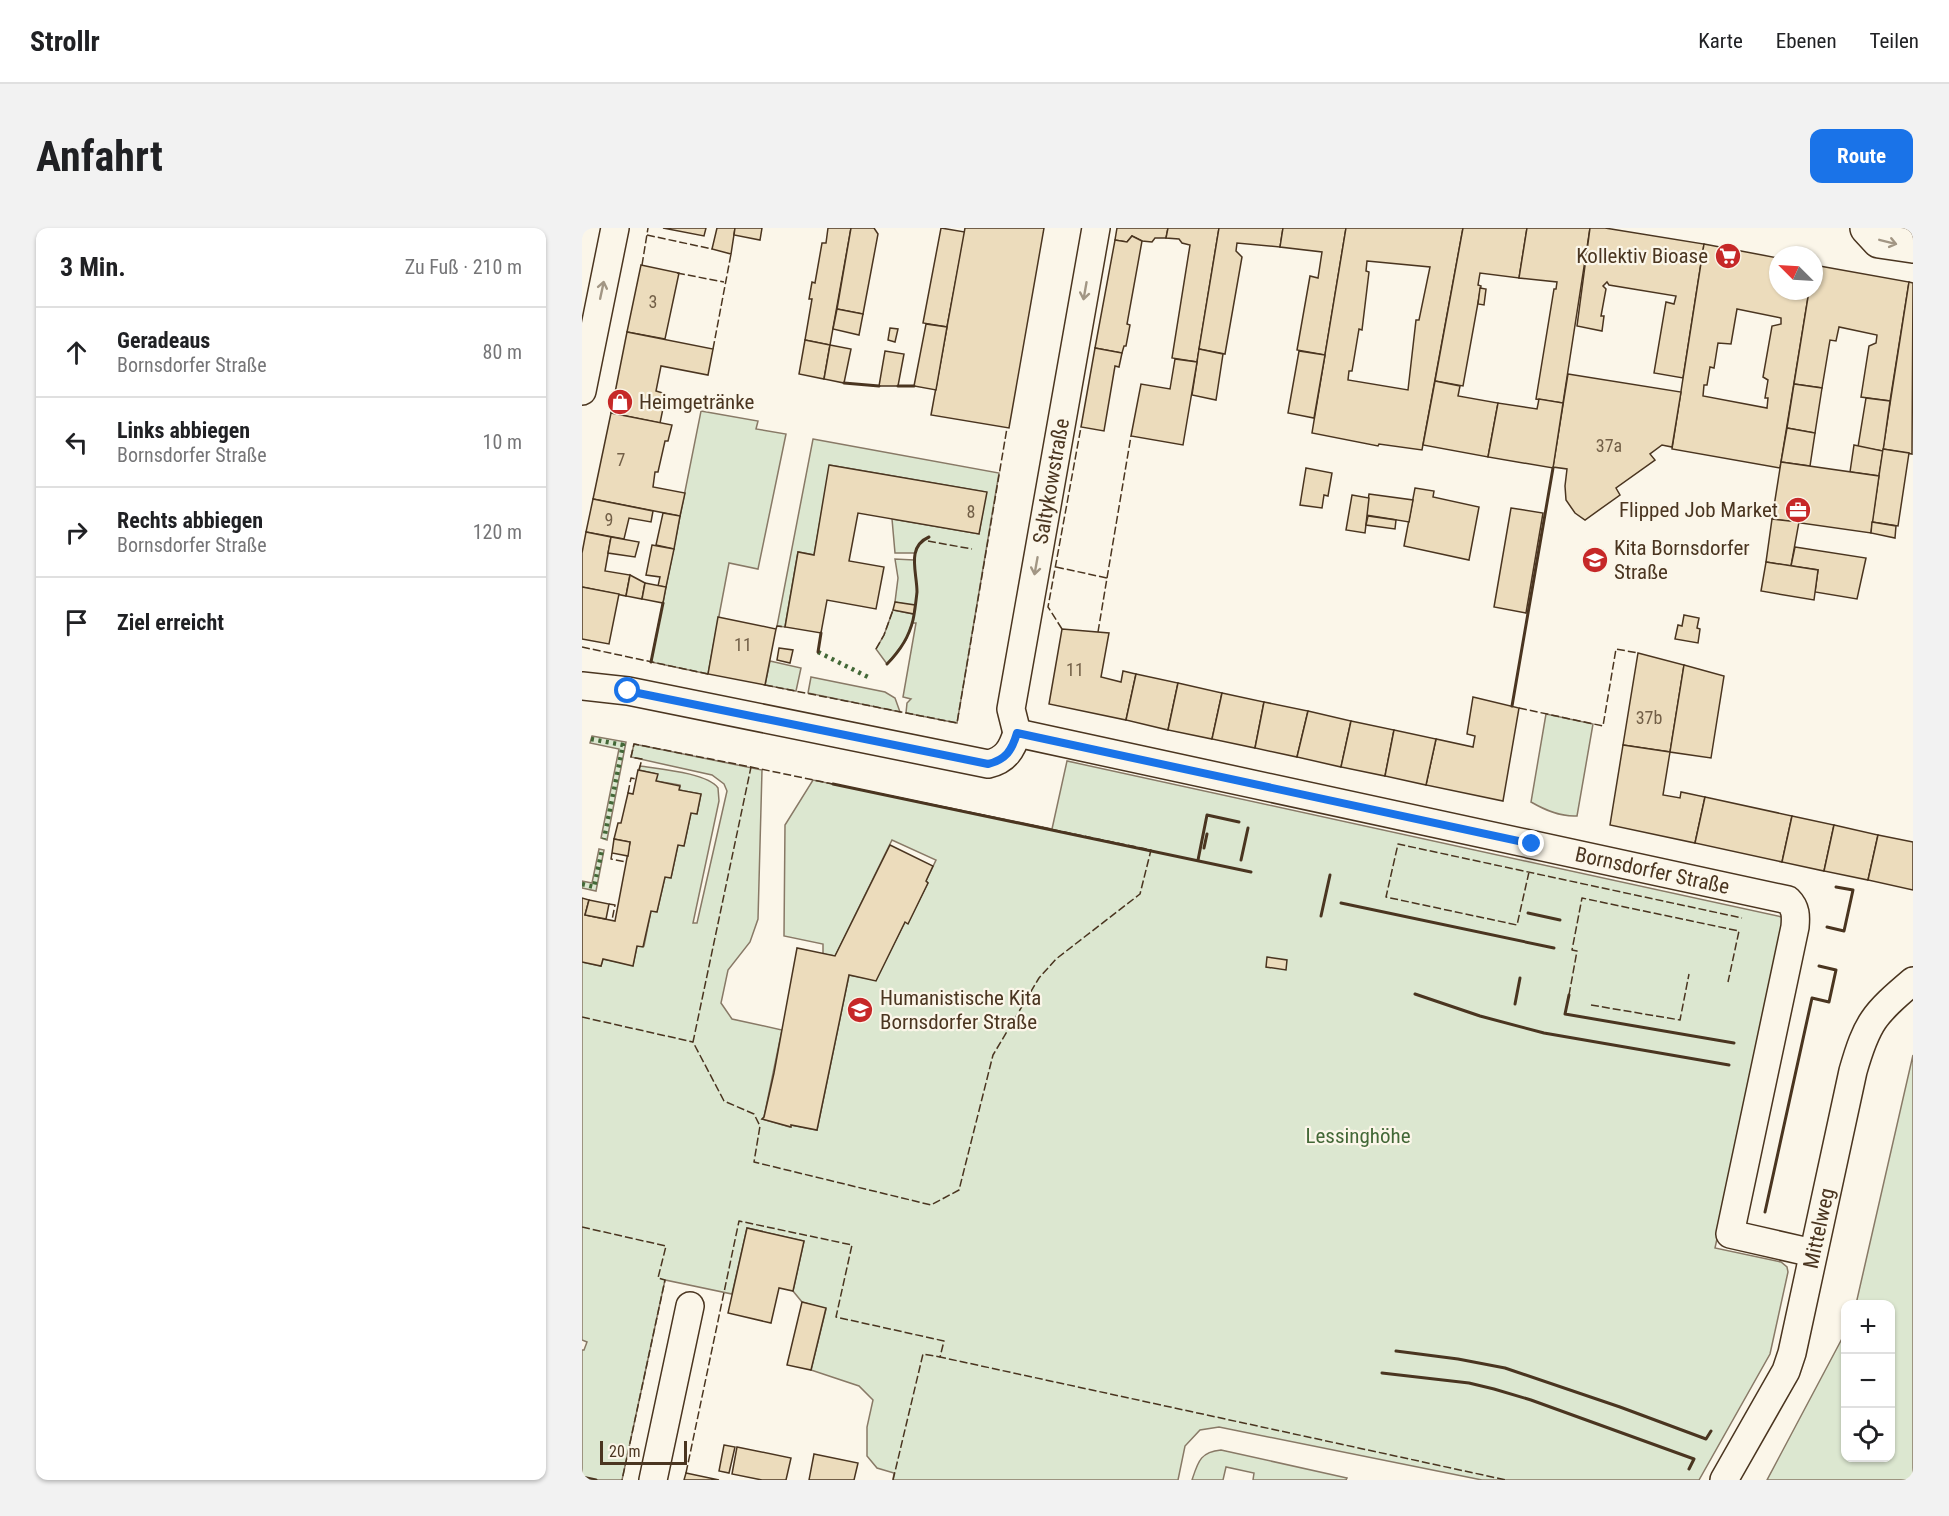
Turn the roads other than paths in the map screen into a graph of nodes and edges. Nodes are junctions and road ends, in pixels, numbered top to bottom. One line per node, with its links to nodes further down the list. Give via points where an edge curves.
1 (615, 228): 5 (street, one-way to 1)
2 (1096, 228): 7 (street, Saltykowstraße, one-way to 7, via 1011,709)
3 (1867, 228): 4 (main road, one-way to 4, via 1879,241)
4 (1913, 246)
5 (582, 391)
6 (582, 686): 7 (street, via 628,691 988,764 1004,758)
7 (1017, 733): 9 (street, Bornsdorfer Straße, via 1788,900 1794,906 1795,927 1730,1234)
8 (1913, 981): 9 (street, Mittelweg, via 1879,1011 1863,1038)
9 (1813, 1253): 12 (street, Mittelweg, via 1786,1371)
10 (690, 1306): 11 (street)
11 (653, 1480)
12 (1724, 1480)

